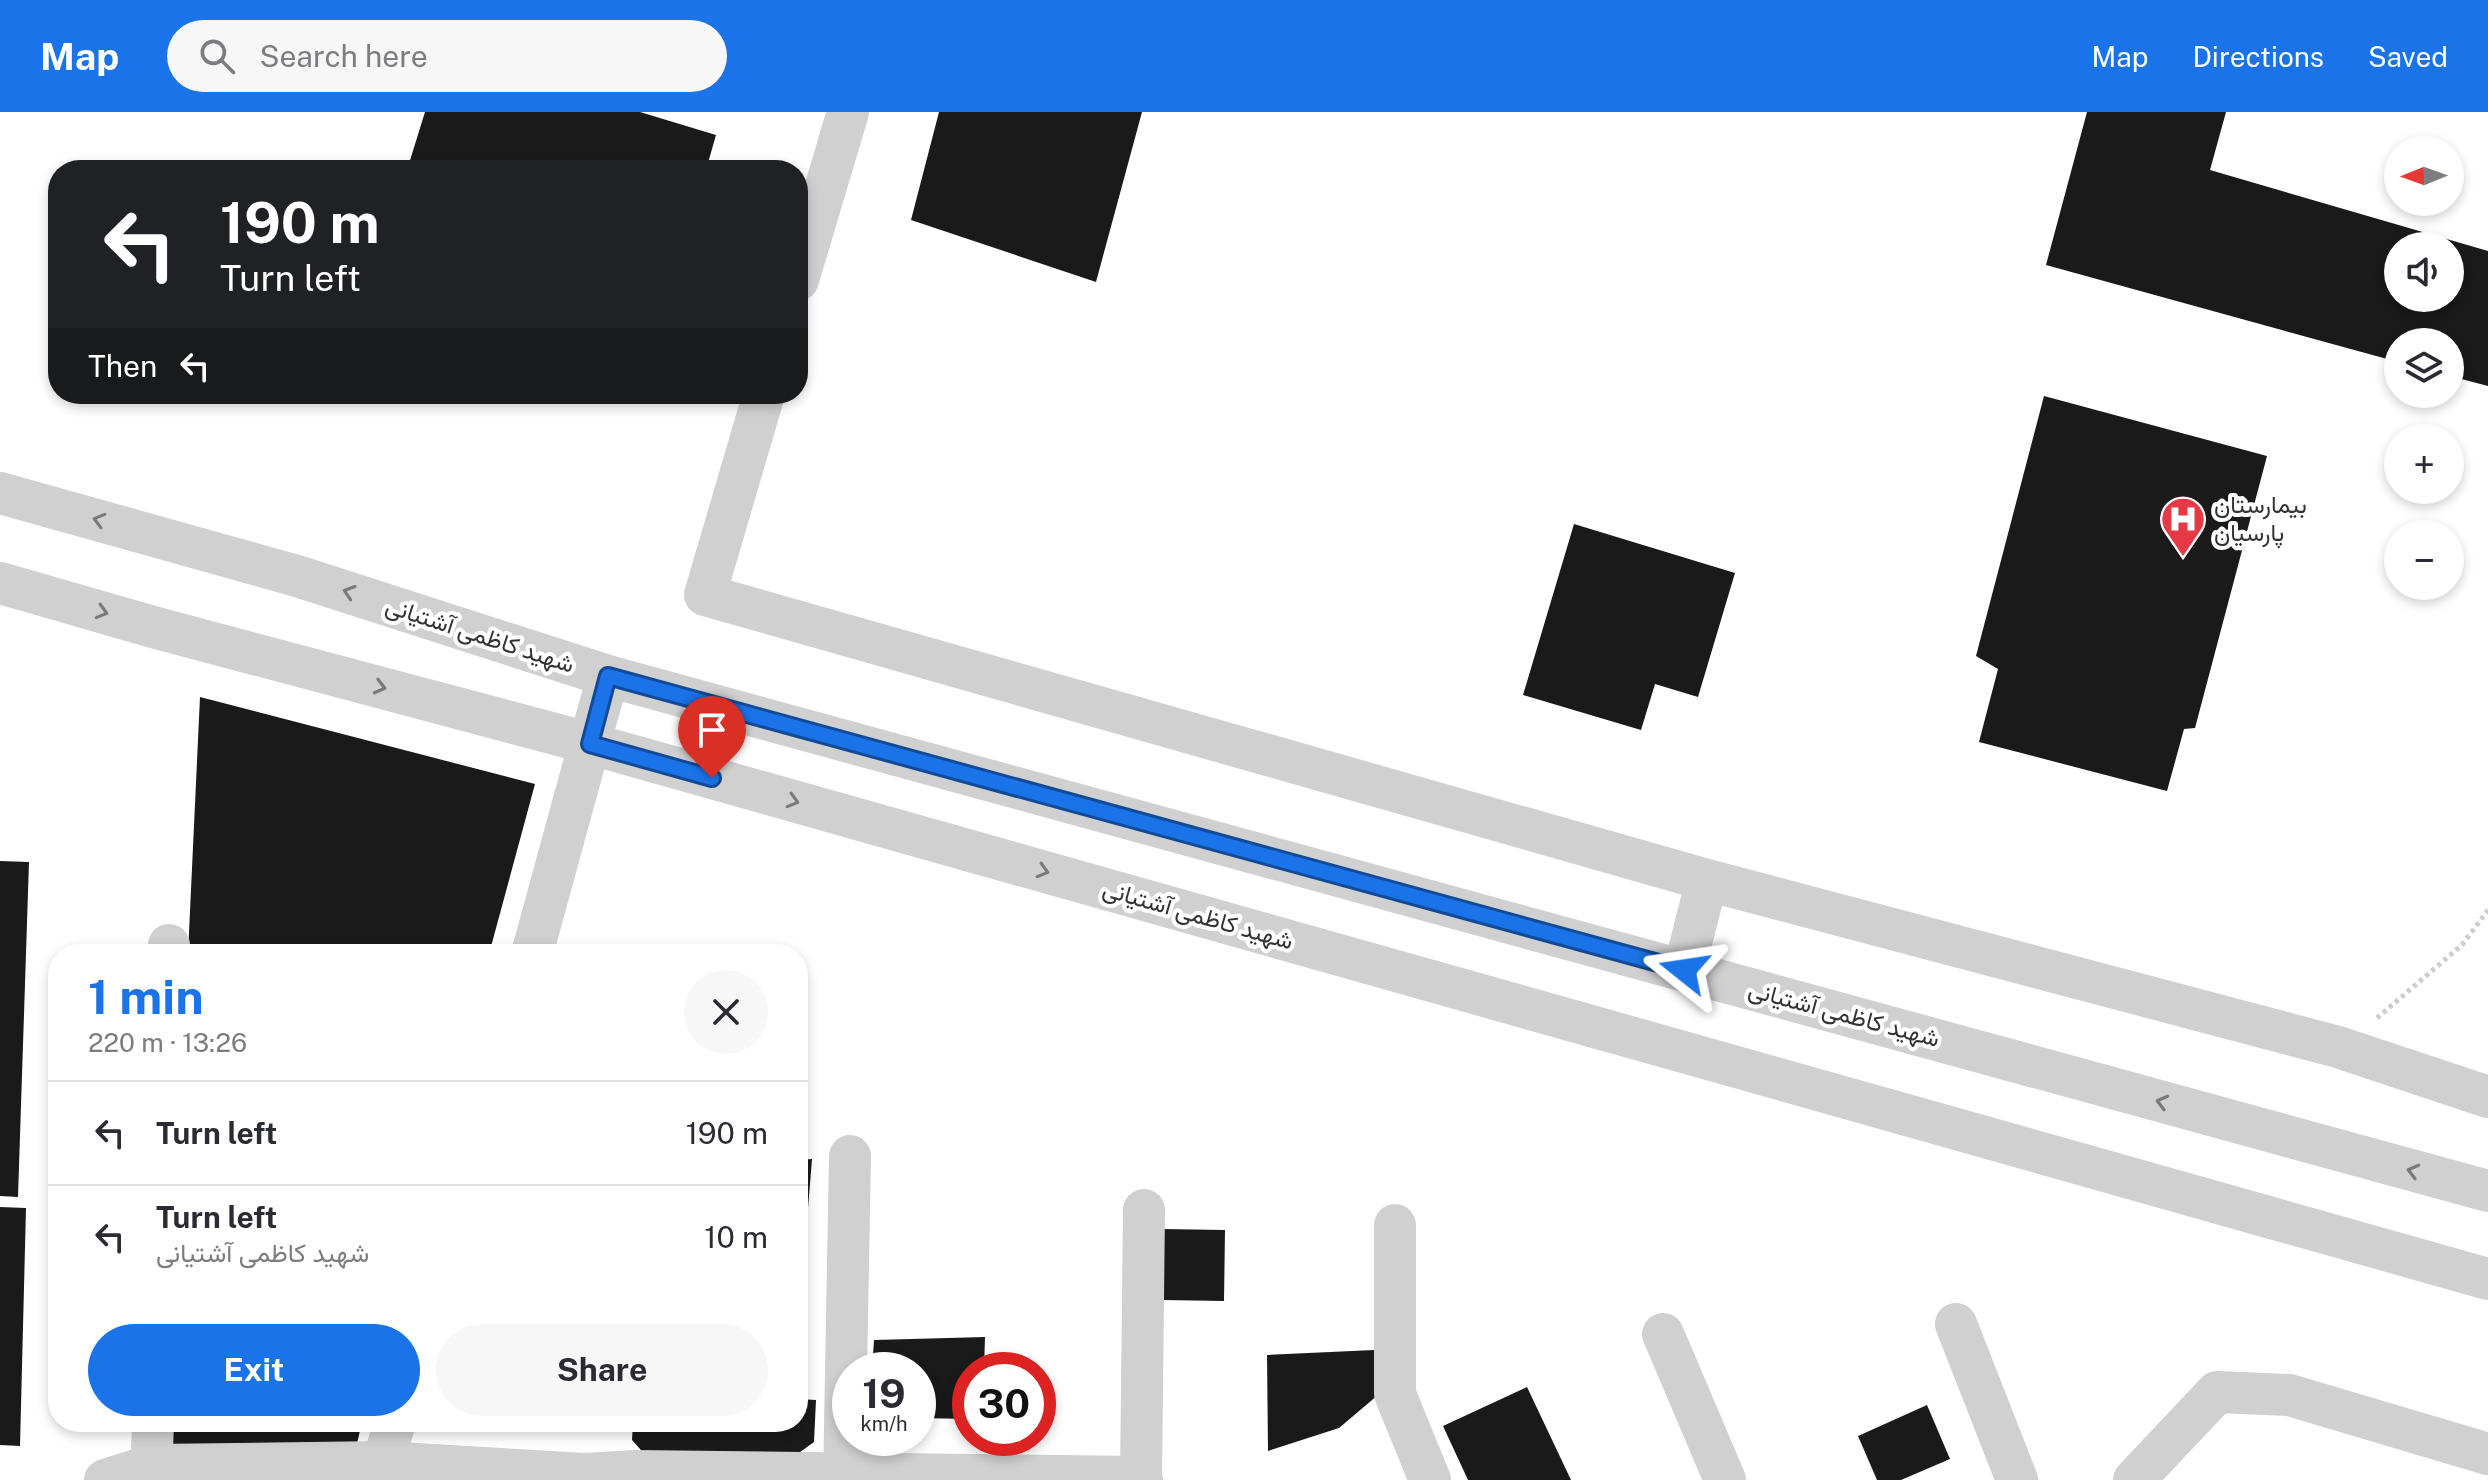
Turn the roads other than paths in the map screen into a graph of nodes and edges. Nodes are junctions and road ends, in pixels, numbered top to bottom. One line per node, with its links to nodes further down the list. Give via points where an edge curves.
1 (848, 112): 2 (street)
2 (808, 246)
3 (761, 404): 8 (street, via 705,595)
4 (0, 493): 6 (street, شهید کاظمی آشتیانی, one-way to 4, via 297,576)
5 (0, 583): 7 (street, شهید کاظمی آشتیانی, one-way to 7)
6 (608, 676): 7 (street); 10 (street, شهید کاظمی آشتیانی)
7 (590, 744): 9 (street); 16 (street, شهید کاظمی آشتیانی, one-way to 16)
8 (1707, 880): 10 (street); 11 (street, via 2338,1047)
9 (535, 944)
10 (1684, 970): 13 (street, شهید کاظمی آشتیانی, one-way to 10)
11 (2488, 1097)
12 (850, 1156): 25 (street)
13 (2488, 1191)
14 (1144, 1210): 27 (street)
15 (1395, 1225): 29 (street, via 1395,1394)
16 (2488, 1279)
17 (1956, 1324): 31 (street)
18 (1663, 1334): 30 (street)
19 (153, 1432): 23 (street)
20 (392, 1432): 22 (street)
21 (2488, 1454): 32 (street, via 2289,1395 2217,1392)
22 (380, 1471): 23 (street); 24 (street)
23 (152, 1473): 28 (street)
24 (585, 1477): 25 (street, via 635,1471)
25 (844, 1478): 26 (street)
26 (972, 1478): 27 (street)
27 (1141, 1478)
28 (105, 1480)
29 (1430, 1480)
30 (1725, 1480)
31 (2017, 1480)
32 (2134, 1480)

